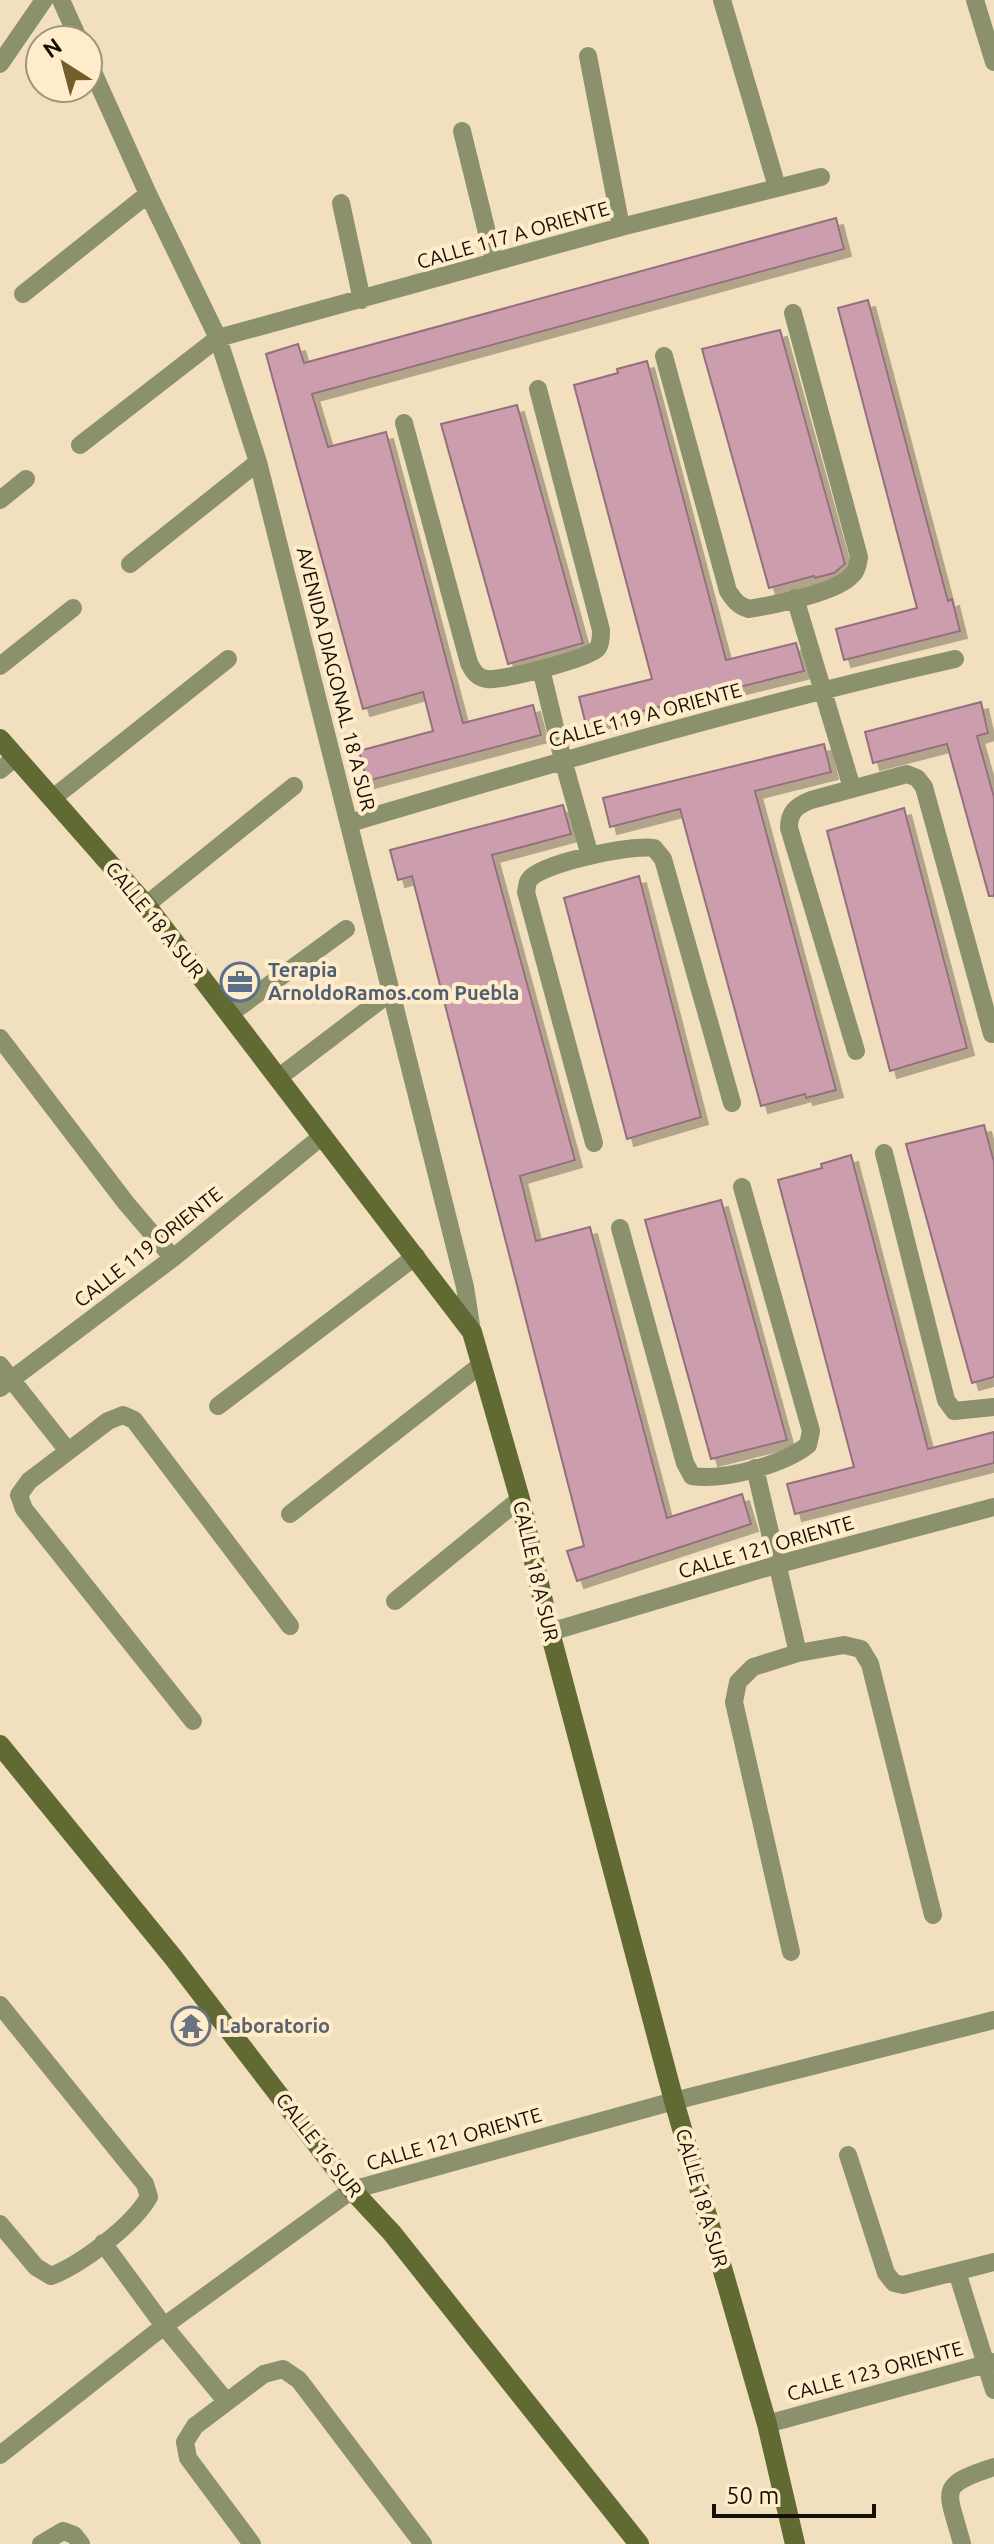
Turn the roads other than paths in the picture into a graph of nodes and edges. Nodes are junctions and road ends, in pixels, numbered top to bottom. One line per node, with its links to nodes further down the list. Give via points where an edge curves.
1 (44, 0): 8 (street)
2 (61, 0): 5 (street)
3 (722, 0): 12 (street)
4 (975, 0): 7 (street)
5 (72, 24)
6 (588, 56): 15 (street)
7 (994, 62)
8 (0, 64)
9 (104, 96): 13 (street, AVENIDA DIAGONAL 18 A SUR)
10 (462, 131): 16 (street)
11 (821, 177): 12 (street, CALLE 117 A ORIENTE)
12 (777, 187): 15 (street, CALLE 117 A ORIENTE)
13 (148, 194): 17 (street); 20 (street, AVENIDA DIAGONAL 18 A SUR)
14 (341, 203): 18 (street)
15 (621, 227): 16 (street, CALLE 117 A ORIENTE)
16 (494, 261): 18 (street, CALLE 117 A ORIENTE)
17 (23, 294)
18 (362, 300): 20 (street, CALLE 117 A ORIENTE)
19 (793, 313): 29 (street, via 859,557 852,576 842,583)
20 (218, 338): 24 (street); 25 (street, AVENIDA DIAGONAL 18 A SUR)
21 (664, 356): 29 (street, via 728,591 749,609)
22 (538, 389): 34 (street, via 601,630 597,649)
23 (404, 423): 34 (street, via 475,674 485,679)
24 (80, 445)
25 (258, 462): 28 (street); 42 (street, AVENIDA DIAGONAL 18 A SUR)
26 (26, 479): 27 (street)
27 (0, 500)
28 (130, 564)
29 (795, 598): 35 (street)
30 (73, 608): 33 (street)
31 (228, 659): 41 (street)
32 (955, 659): 35 (street, CALLE 119 A ORIENTE)
33 (0, 666)
34 (541, 669): 37 (street)
35 (823, 688): 37 (street, CALLE 119 A ORIENTE); 40 (street)
36 (0, 739): 38 (street, CALLE 18 A SUR)
37 (563, 760): 42 (street, CALLE 119 A ORIENTE); 43 (street)
38 (8, 764): 41 (street, CALLE 18 A SUR)
39 (294, 786): 44 (street)
40 (852, 788): 48 (street, via 907,774 924,787); 50 (street, via 798,805 789,816 789,828)
41 (53, 798): 44 (street, CALLE 18 A SUR)
42 (350, 823): 46 (street, AVENIDA DIAGONAL 18 A SUR)
43 (590, 856): 52 (street, via 640,845 654,848 663,859); 54 (street, via 540,871 529,880 526,892)
44 (146, 905): 47 (street, CALLE 18 A SUR)
45 (346, 929): 47 (street)
46 (391, 992): 51 (street); 60 (street, AVENIDA DIAGONAL 18 A SUR)
47 (231, 1013): 51 (street, CALLE 18 A SUR)
48 (992, 1034)
49 (0, 1038): 59 (street)
50 (856, 1051)
51 (278, 1078): 53 (street, CALLE 18 A SUR)
52 (732, 1103)
53 (321, 1137): 58 (street, CALLE 18 A SUR); 59 (street, CALLE 119 ORIENTE)
54 (594, 1143)
55 (884, 1153): 64 (street, via 946,1400 954,1411)
56 (742, 1187): 66 (street, via 811,1431 808,1445 795,1456)
57 (620, 1228): 66 (street, via 692,1476 708,1479)
58 (416, 1256): 60 (street, CALLE 18 A SUR); 63 (street)
59 (173, 1258): 62 (street, CALLE 119 ORIENTE)
60 (472, 1332): 61 (street, CALLE 18 A SUR)
61 (482, 1364): 67 (street, CALLE 18 A SUR); 69 (street)
62 (4, 1378): 65 (street)
63 (218, 1406)
64 (994, 1407)
65 (68, 1451): 72 (street, via 108,1421 123,1415 134,1420); 75 (street, via 29,1481 19,1495 24,1509)
66 (755, 1468): 70 (street)
67 (520, 1499): 71 (street); 73 (street, CALLE 18 A SUR)
68 (994, 1507): 70 (street, CALLE 121 ORIENTE)
69 (290, 1514)
70 (779, 1564): 73 (street, CALLE 121 ORIENTE); 74 (street)
71 (395, 1601)
72 (290, 1626)
73 (550, 1632): 81 (street, CALLE 18 A SUR)
74 (798, 1653): 77 (street, via 844,1645 861,1649 870,1664); 78 (street, via 753,1667 738,1682 734,1702)
75 (193, 1721)
76 (0, 1745): 83 (street, CALLE 16 SUR)
77 (933, 1915)
78 (791, 1952)
79 (0, 2005): 85 (street, via 145,2184 149,2197 140,2212)
80 (994, 2020): 81 (street, CALLE 121 ORIENTE)
81 (674, 2101): 83 (street, CALLE 121 ORIENTE); 92 (street, CALLE 18 A SUR)
82 (848, 2155): 87 (street, via 886,2273 894,2283)
83 (352, 2190): 88 (street, CALLE 121 ORIENTE); 99 (street, CALLE 16 SUR)
84 (0, 2224): 85 (street, via 36,2267 51,2276)
85 (103, 2243): 88 (street)
86 (994, 2262): 87 (street)
87 (957, 2272): 89 (street)
88 (164, 2326): 91 (street); 93 (street, CALLE 121 ORIENTE)
89 (990, 2362): 90 (street); 92 (street, CALLE 123 ORIENTE)
90 (994, 2390)
91 (226, 2401): 97 (street, via 195,2426 185,2442 188,2458); 98 (street, via 264,2374 283,2369 299,2380)
92 (767, 2424): 100 (street, CALLE 18 A SUR)
93 (0, 2455)
94 (994, 2467): 101 (street, via 951,2486)
95 (41, 2544): 96 (street, via 63,2531)
96 (81, 2544)
97 (252, 2544)
98 (423, 2544)
99 (639, 2544)
100 (795, 2544)
101 (962, 2544)

